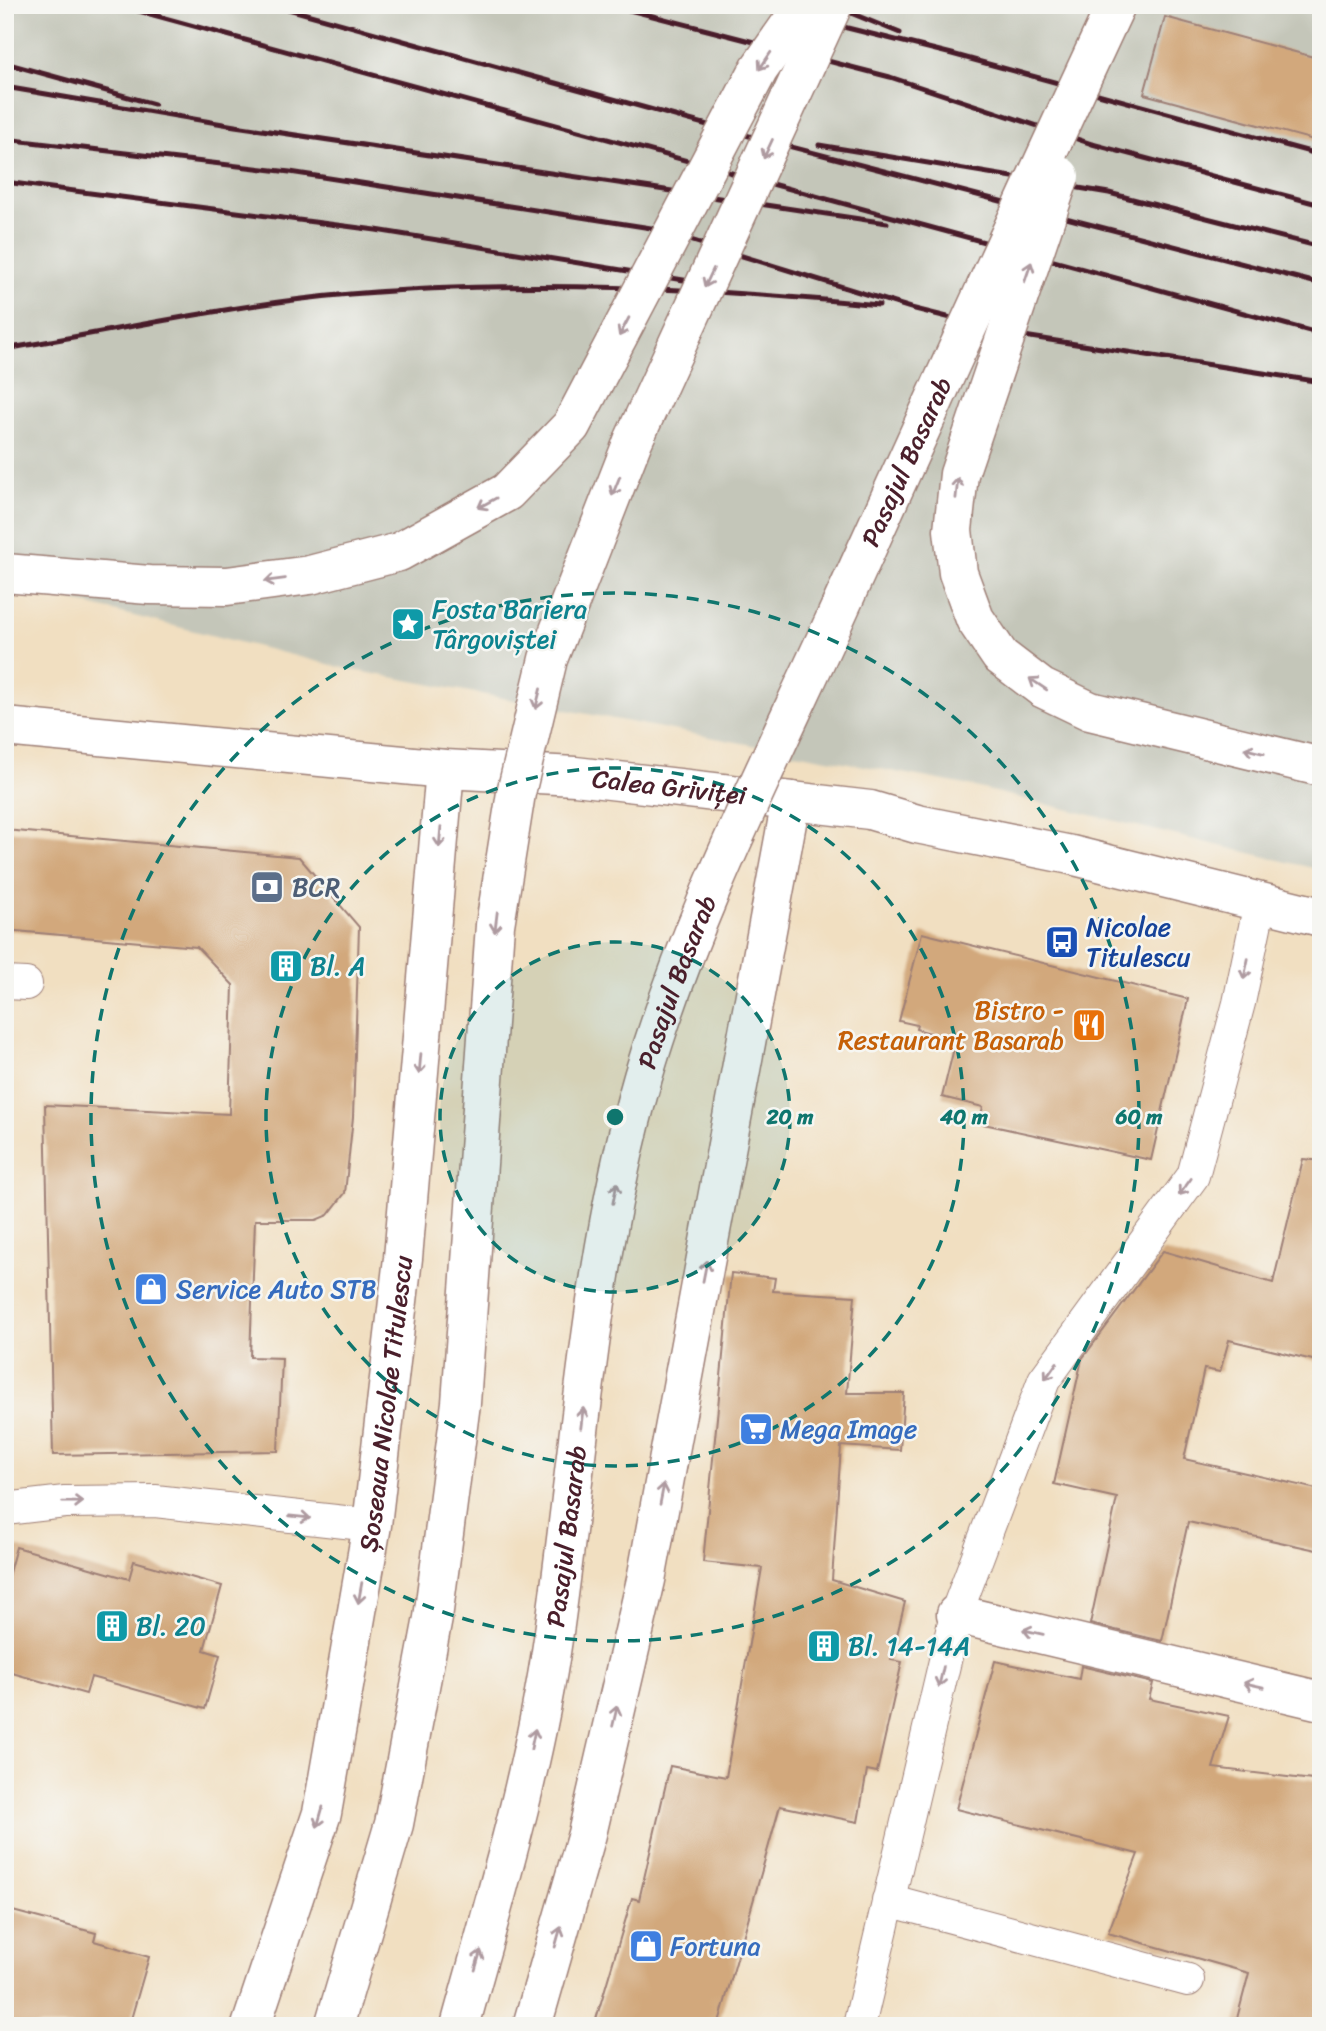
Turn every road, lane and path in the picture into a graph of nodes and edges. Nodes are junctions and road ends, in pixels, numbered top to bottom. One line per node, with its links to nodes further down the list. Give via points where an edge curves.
1 (804, 5): 5 (main road, one-way to 5, bridge, via 759,69 571,426 508,492 399,552 310,575 227,586 149,585)
2 (833, 5): 19 (main road, one-way to 19, bridge, via 633,441 548,659 516,793 495,925 461,1404 433,1618 394,1824)
3 (1116, 5): 4 (main road, Pasajul Basarab, bridge)
4 (1082, 79): 7 (main road, one-way to 4, bridge, via 1090,711 1042,688 1000,656 975,619 958,573 953,530 958,474 1057,187); 20 (main road, Pasajul Basarab, one-way to 4, bridge, via 505,1862 552,1646 602,1262 627,1135 645,1072 735,837)
5 (5, 573)
6 (5, 727): 8 (main road, Calea Griviței)
7 (1321, 767)
8 (445, 769): 9 (main road, Calea Griviței, via 575,776); 13 (main road, Șoseaua Nicolae Titulescu, one-way to 13, via 403,1258)
9 (791, 801): 10 (main road, Calea Griviței, via 870,810); 21 (main road, one-way to 9, via 587,1834 646,1580)
10 (1260, 902): 11 (main road, Calea Griviței); 14 (lane, one-way to 14, via 1239,1003 1193,1176 1044,1380)
11 (1321, 917)
12 (5, 1509): 13 (lane, one-way to 13, via 65,1502 155,1501)
13 (372, 1525): 18 (main road, Șoseaua Nicolae Titulescu, one-way to 18, via 322,1813)
14 (956, 1614): 15 (main road, one-way to 14); 16 (lane, one-way to 16)
15 (1321, 1701)
16 (888, 1900): 17 (lane); 22 (lane)
17 (1188, 1980)
18 (251, 2026)
19 (334, 2026)
20 (460, 2026)
21 (532, 2026)
22 (859, 2026)

